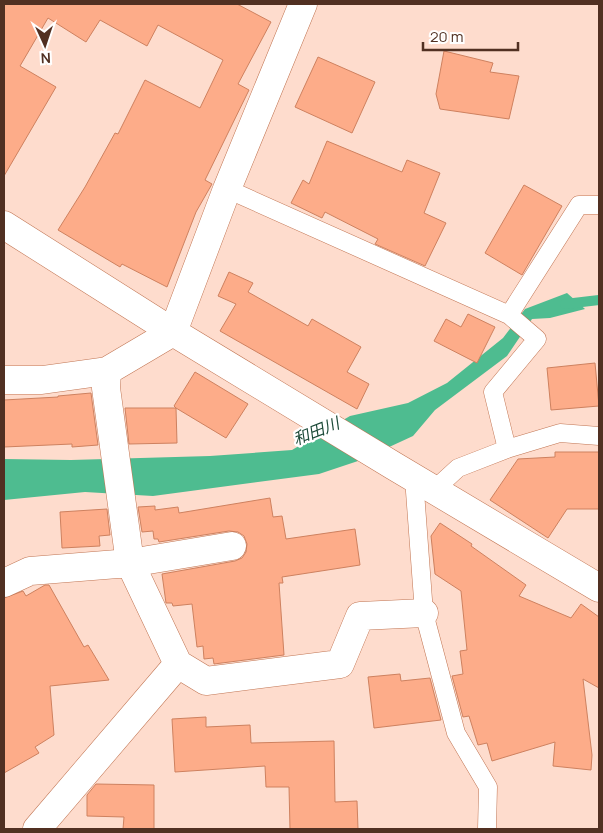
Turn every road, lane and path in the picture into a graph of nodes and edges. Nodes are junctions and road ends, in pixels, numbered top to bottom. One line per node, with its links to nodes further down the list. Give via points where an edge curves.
1 (302, 4): 2 (street)
2 (227, 189): 5 (lane); 6 (street)
3 (599, 205): 5 (lane, via 579,205)
4 (4, 225): 6 (street)
5 (510, 317): 10 (lane, via 537,339 493,392)
6 (173, 332): 7 (street); 11 (street)
7 (107, 371): 8 (street, via 42,380); 13 (street, via 106,388)
8 (4, 380)
9 (599, 436): 10 (lane, via 560,433)
10 (507, 449): 11 (lane, via 458,468)
11 (414, 478): 15 (street); 16 (lane)
12 (232, 546): 13 (street)
13 (130, 563): 14 (street, via 30,571); 17 (street)
14 (4, 583)
15 (599, 588)
16 (424, 613): 17 (street, via 360,616 340,664 206,680); 19 (lane, via 456,733 488,787)
17 (178, 664): 18 (street)
18 (37, 829)
19 (487, 829)

